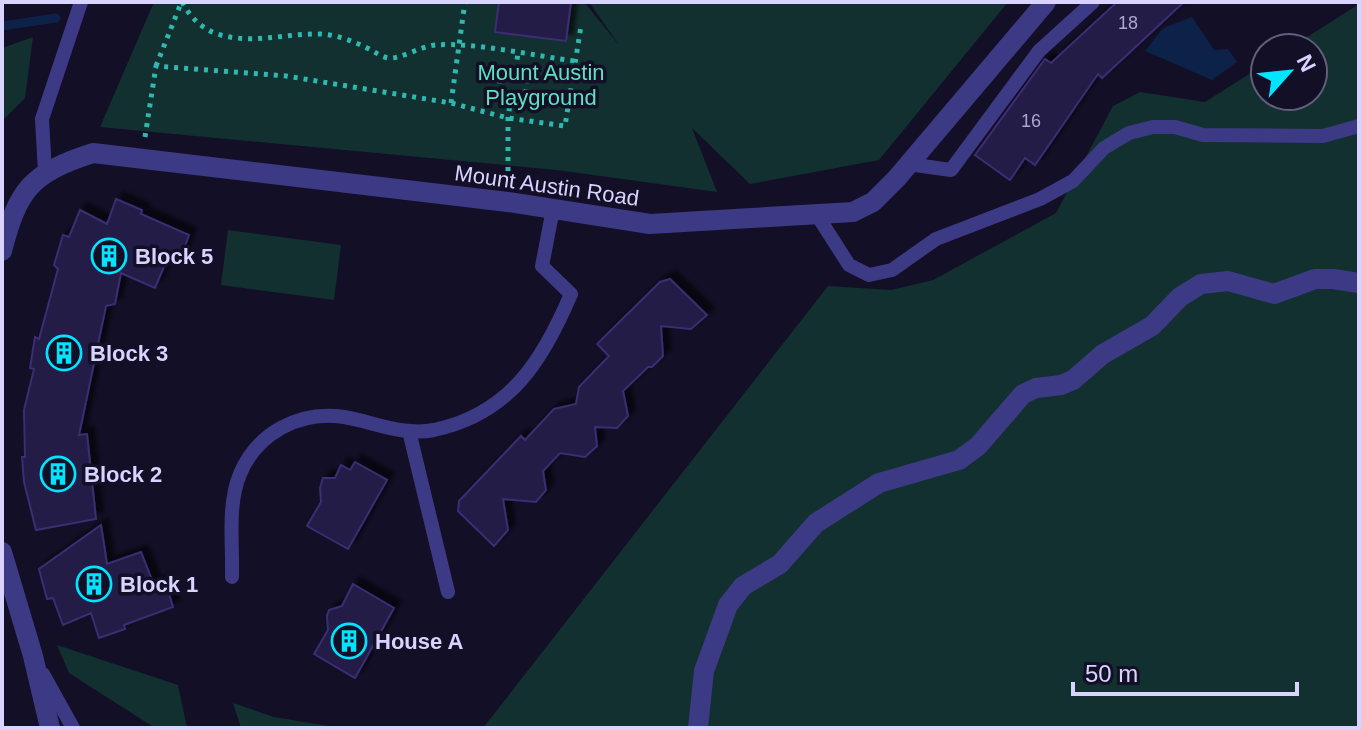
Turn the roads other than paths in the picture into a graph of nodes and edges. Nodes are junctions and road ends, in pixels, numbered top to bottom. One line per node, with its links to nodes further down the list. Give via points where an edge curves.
1 (81, 2): 6 (lane, via 42,119)
2 (1046, 2): 5 (street, Mount Austin Road)
3 (1093, 2): 5 (lane, via 1039,51 951,170)
4 (1359, 126): 8 (lane, via 1323,136 1203,135 1175,127 1129,133 1104,148 1073,181 936,239 892,270 869,275 849,265)
5 (908, 164): 8 (street, Mount Austin Road, via 873,202 853,212)
6 (45, 173): 7 (street, Mount Austin Road, via 93,153); 9 (street, Mount Austin Road, via 25,189 12,212)
7 (553, 209): 8 (street, Mount Austin Road, via 650,224); 11 (lane, via 542,266 571,294 551,341 520,382 479,413 432,430)
8 (817, 215)
9 (2, 251)
10 (1359, 283): 18 (street, via 1315,279 1277,294 1228,281 1201,284 1152,326 1103,354 1073,380 1023,394 959,460 879,483 816,523 780,564 743,586 728,605 704,671)
11 (409, 431): 13 (lane, via 327,416 308,417 273,432 247,459 234,494); 14 (lane)
12 (2, 552): 15 (street)
13 (232, 577)
14 (448, 592)
15 (33, 656): 16 (street); 17 (lane)
16 (50, 728)
17 (73, 728)
18 (698, 728)

